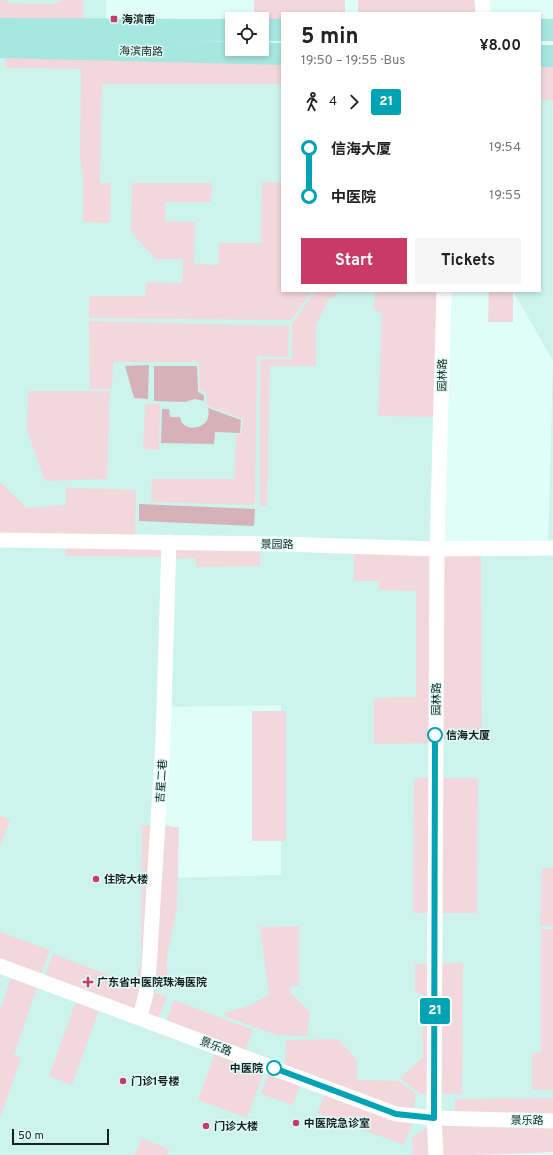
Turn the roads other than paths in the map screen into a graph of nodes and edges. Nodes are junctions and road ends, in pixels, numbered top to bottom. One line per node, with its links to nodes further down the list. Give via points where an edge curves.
1 (482, 0): 2 (street)
2 (482, 12)
3 (0, 30): 4 (main road, 海滨南路)
4 (225, 30)
5 (269, 30): 6 (main road)
6 (281, 30)
7 (541, 30): 8 (main road)
8 (553, 30)
9 (0, 47): 10 (main road, 海滨南路)
10 (281, 54)
11 (541, 56): 12 (main road)
12 (553, 56)
13 (444, 292): 17 (street, 园林路)
14 (0, 540): 15 (street, 景园路)
15 (168, 542): 17 (street, 景园路); 19 (street, 吉星二巷, via 163,747 148,985)
16 (553, 548): 17 (street, 景园路)
17 (437, 549): 20 (street, 园林路)
18 (0, 966): 19 (street, 景乐路)
19 (140, 1018): 20 (street, 景乐路, via 396,1114)
20 (434, 1118): 21 (street, 景乐路); 22 (street, 园林路)
21 (553, 1121)
22 (436, 1155)

